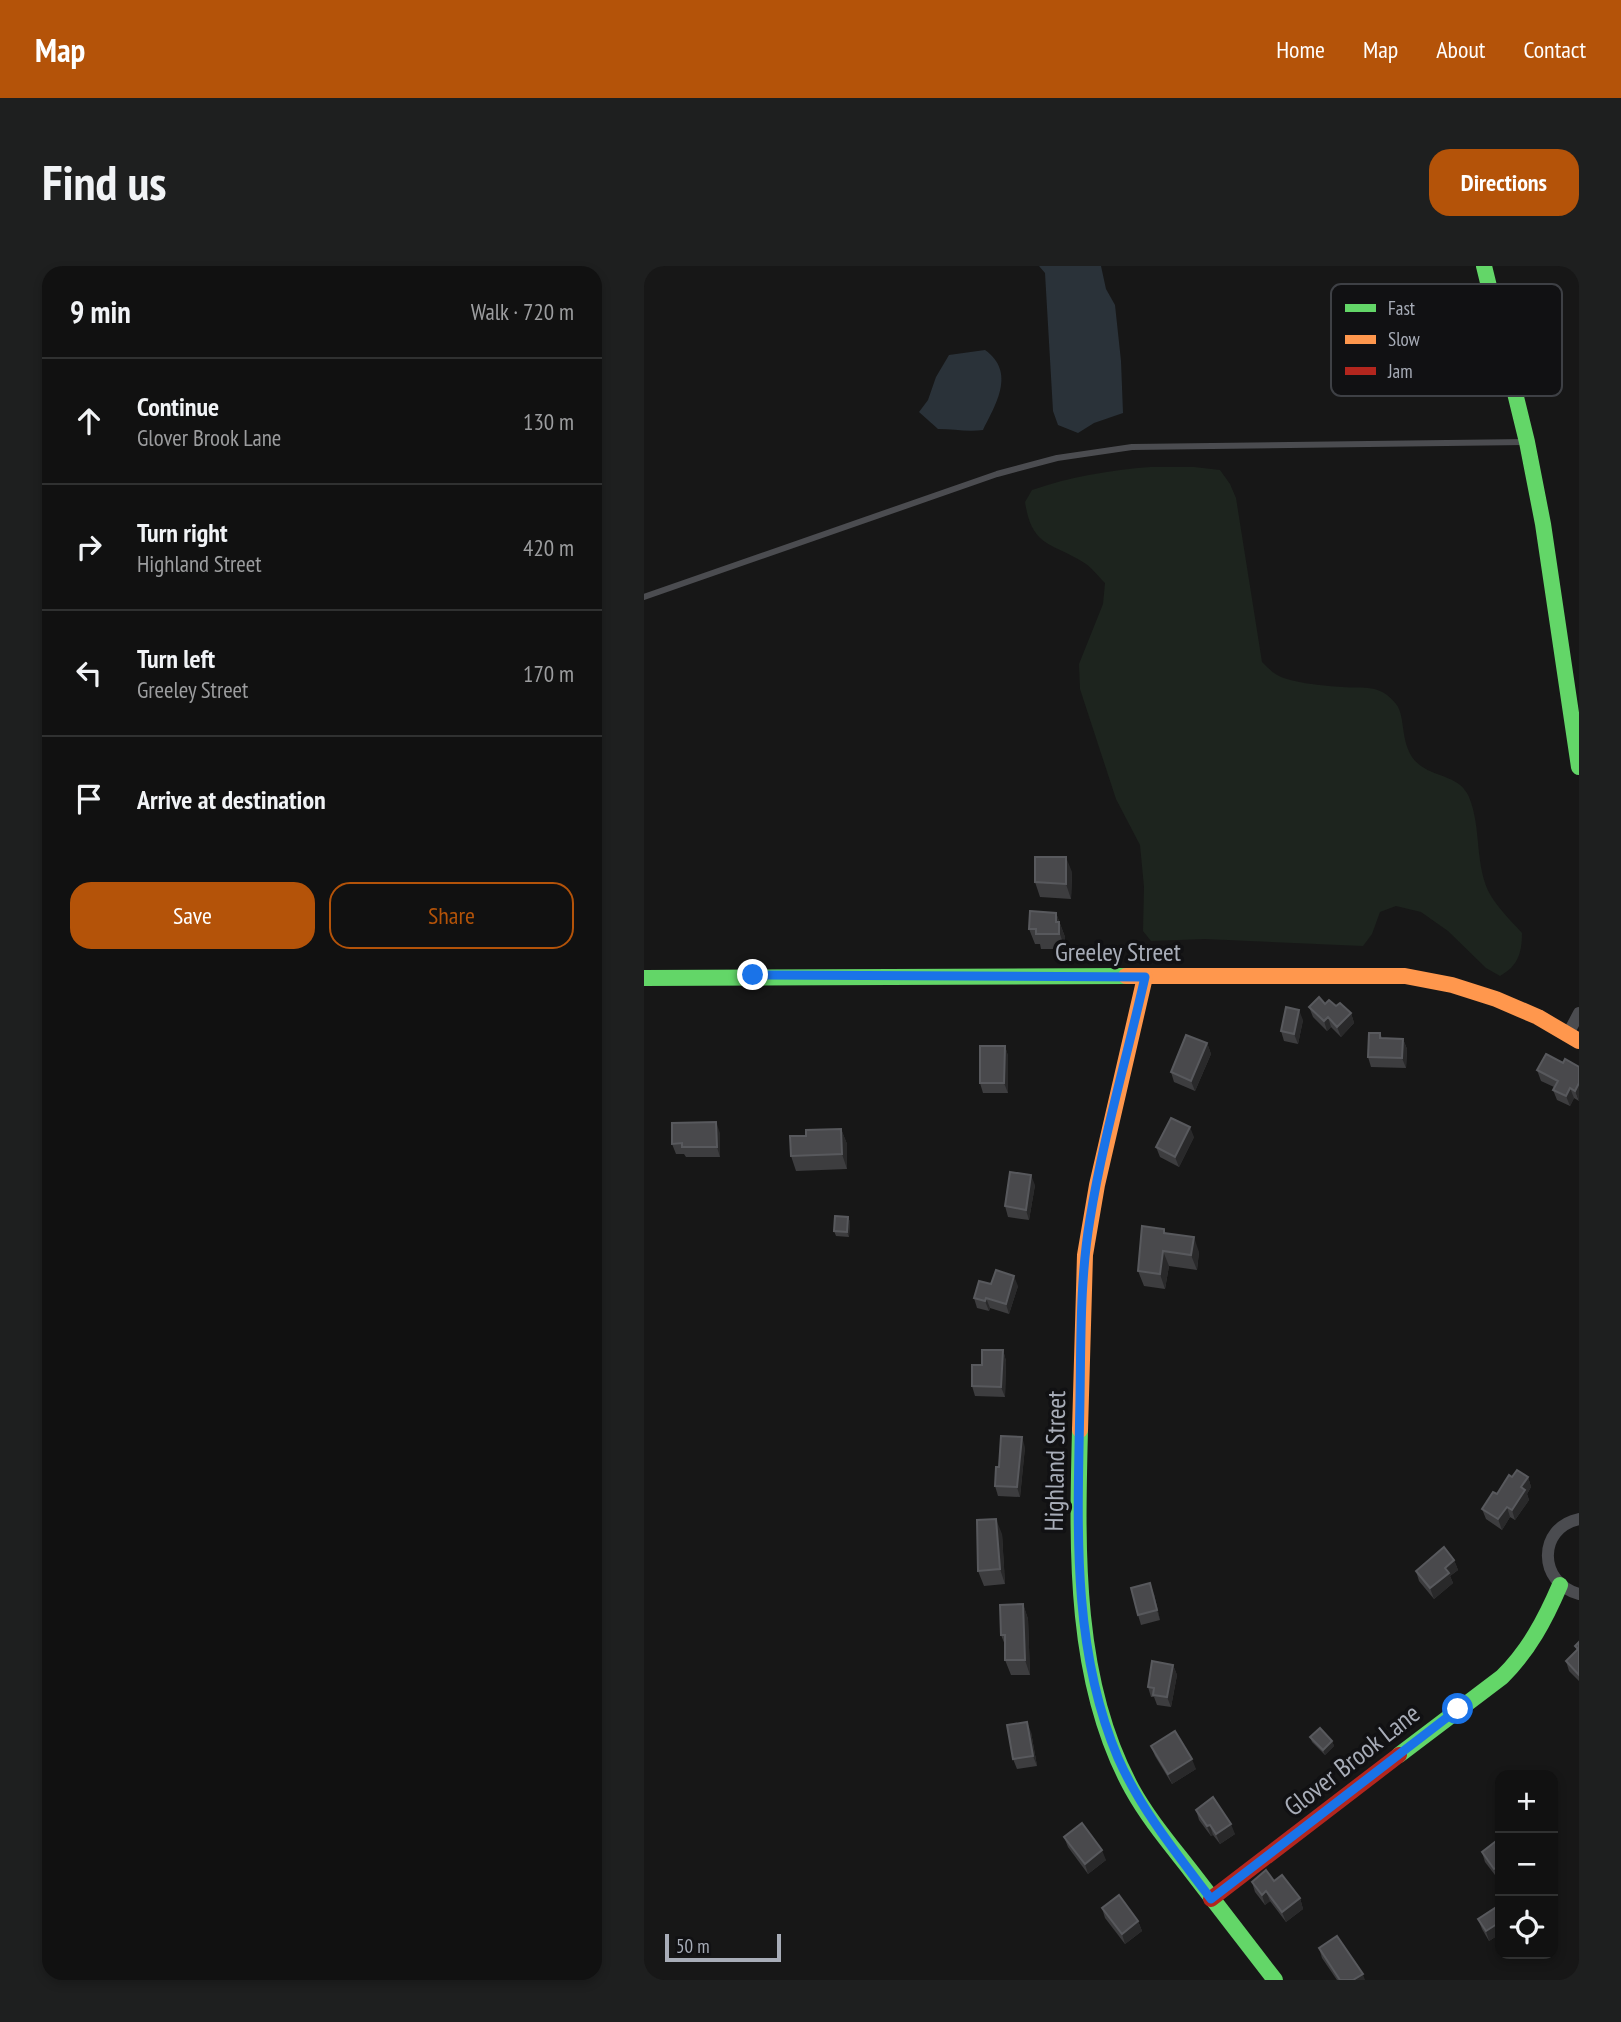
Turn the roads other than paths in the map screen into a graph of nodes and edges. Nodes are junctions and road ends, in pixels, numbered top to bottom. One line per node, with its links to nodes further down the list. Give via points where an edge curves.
1 (1484, 266): 2 (street)
2 (1488, 284)
3 (1516, 396): 4 (street)
4 (1527, 442): 5 (lane, via 1132,447 1057,458 997,474); 6 (street)
5 (644, 597)
6 (1579, 767)
7 (1145, 977): 8 (street, Greeley Street); 10 (street, Greeley Street, via 1405,976 1476,991 1543,1018); 14 (street, Highland Street, via 1085,1255 1078,1508 1083,1617 1095,1689 1122,1765 1151,1819)
8 (644, 978)
9 (1579, 1013): 10 (street)
10 (1574, 1037)
11 (1579, 1519): 12 (street, via 1560,1528 1548,1550 1552,1575)
12 (1560, 1585): 13 (street); 14 (street, Glover Brook Lane, via 1535,1641 1502,1677)
13 (1579, 1594)
14 (1211, 1899): 15 (street, Highland Street)
15 (1275, 1980)

